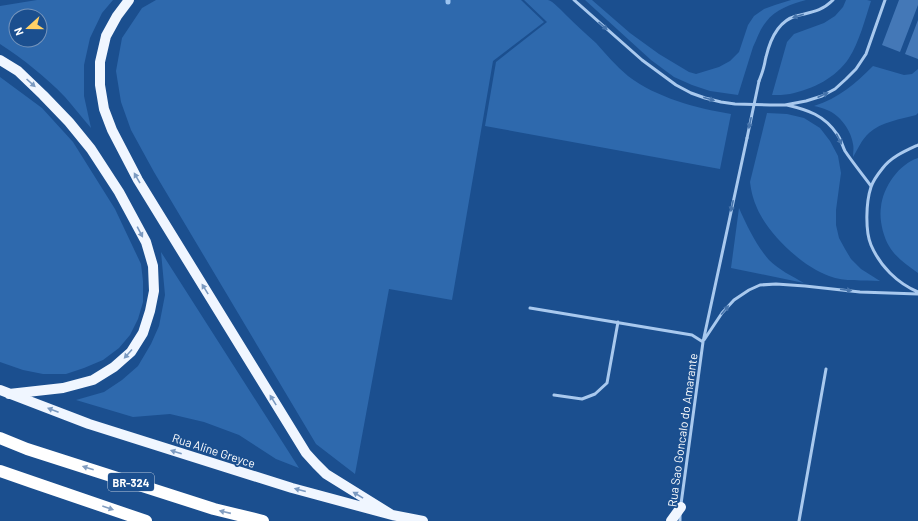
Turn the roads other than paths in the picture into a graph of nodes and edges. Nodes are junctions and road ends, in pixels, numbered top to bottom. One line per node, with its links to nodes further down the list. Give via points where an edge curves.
1 (130, 0): 21 (main road, one-way to 1, via 326,474 306,452 117,142 104,109 100,62 106,36)
2 (574, 0): 6 (lane, one-way to 6, via 642,60 676,85 720,102)
3 (833, 0): 12 (lane, Rua Sao Goncalo do Amarante, one-way to 12, bridge, via 818,11 786,21 774,33 770,42 759,81)
4 (885, 0): 6 (lane, one-way to 4, via 822,96 835,89 856,69 866,54)
5 (0, 60): 14 (main road, one-way to 14, via 18,71 44,95 91,149 119,192 146,242 153,266 154,291 143,333 131,352 114,367 93,380 63,388)
6 (785, 105): 8 (lane, one-way to 8, via 805,110 828,123)
7 (918, 145): 8 (lane, via 899,154 883,168)
8 (871, 186): 9 (lane, via 867,206 871,244 880,262 894,278)
9 (918, 293): 12 (lane, one-way to 9, via 734,300 760,285 783,284 860,292)
10 (530, 308): 11 (lane)
11 (618, 322): 12 (lane, via 692,335); 15 (lane, via 607,383 595,394 582,399)
12 (703, 342): 20 (lane, Rua Sao Goncalo do Amarante)
13 (826, 369): 27 (lane)
14 (4, 392): 21 (main road, Rua Aline Greyce, one-way to 14, via 277,484 89,424)
15 (554, 396)
16 (0, 438): 23 (highway, BR-324, one-way to 16, via 214,510)
17 (0, 471): 19 (highway, BR-324)
18 (0, 475): 19 (highway)
19 (32, 482): 22 (highway, BR-324, one-way to 22)
20 (681, 507): 25 (main road); 26 (lane, Rua Sao Goncalo do Amarante)
21 (392, 515): 24 (main road, Rua Aline Greyce)
22 (146, 521)
23 (263, 521)
24 (423, 521)
25 (671, 521)
26 (680, 521)
27 (799, 521)

